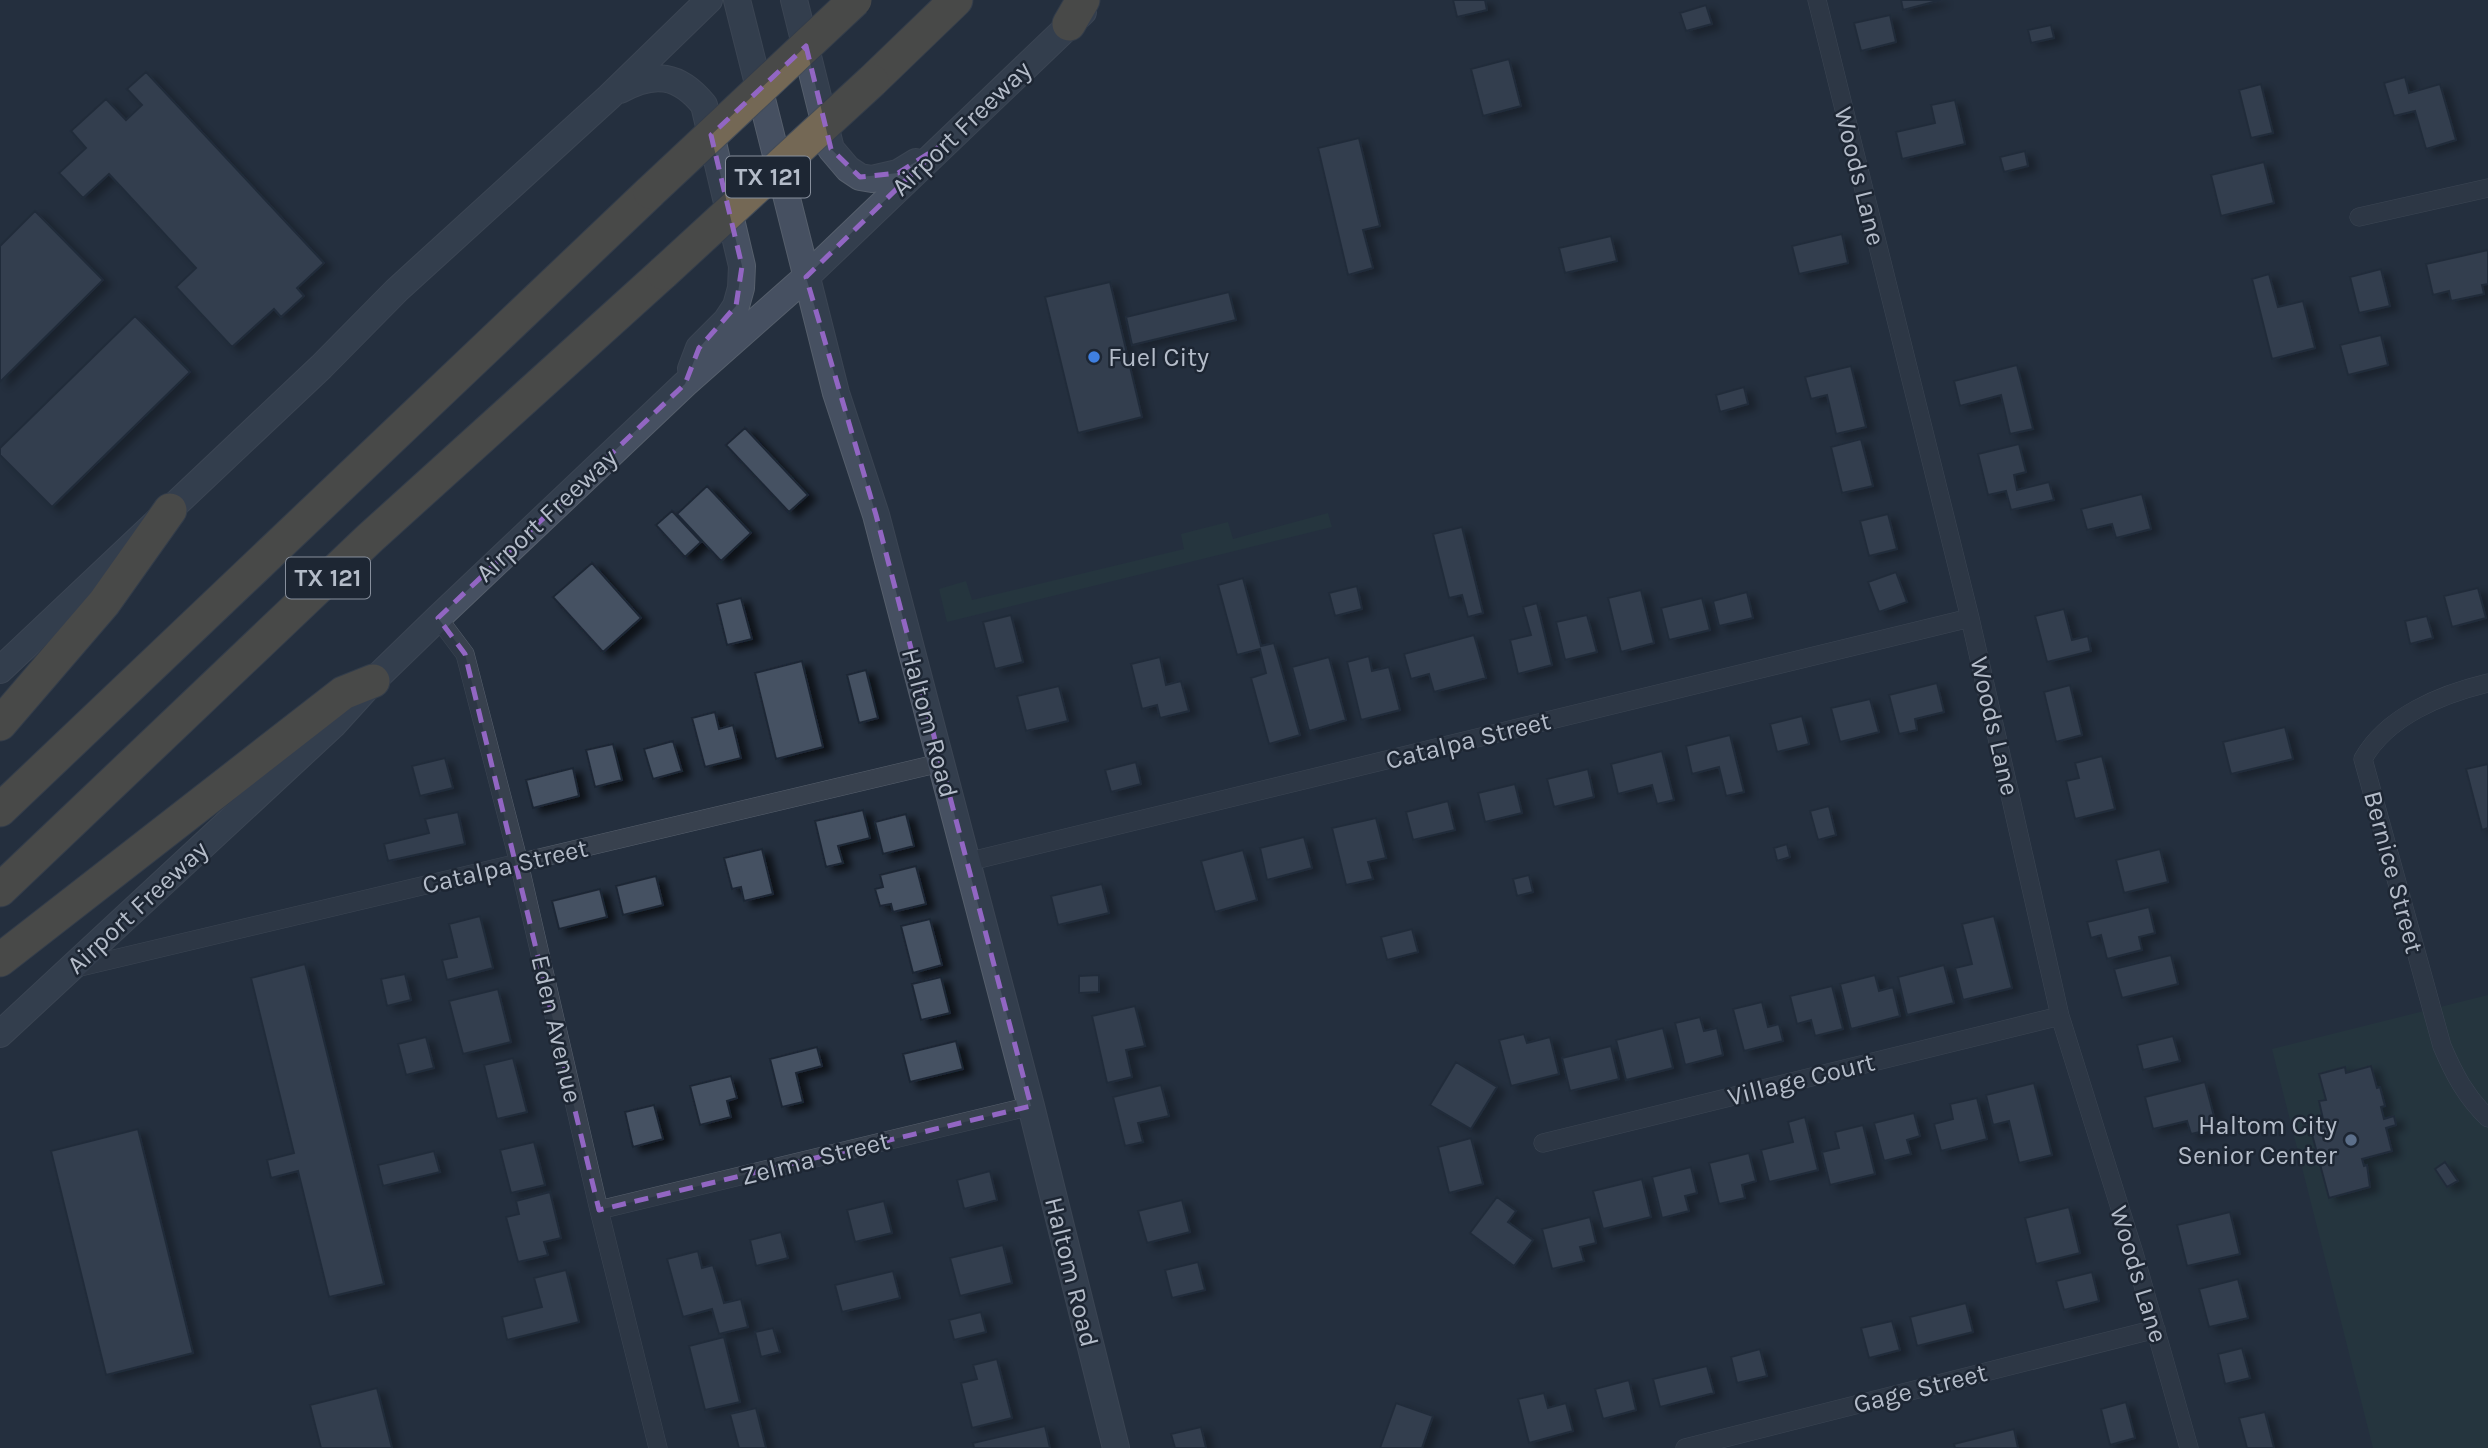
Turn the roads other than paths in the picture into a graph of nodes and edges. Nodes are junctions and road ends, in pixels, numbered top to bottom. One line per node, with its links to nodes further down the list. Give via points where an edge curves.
1 (709, 0): 9 (main road)
2 (737, 0): 13 (main road, Haltom Road)
3 (794, 0): 10 (main road, via 831,149 848,169 860,177 884,177)
4 (855, 0): 23 (highway, TX 121, bridge)
5 (956, 0): 26 (highway, TX 121, bridge, via 663,274 370,538)
6 (1096, 0): 8 (main road, Airport Freeway)
7 (1817, 0): 17 (street, Woods Lane)
8 (1076, 12): 10 (main road, Airport Freeway)
9 (609, 97): 14 (main road, via 634,82 664,78 693,91 704,105 742,266 741,288 726,321 699,348); 15 (main road, via 397,290)
10 (942, 145): 13 (main road, Airport Freeway)
11 (2488, 188): 12 (street)
12 (2359, 217)
13 (806, 277): 14 (main road, Airport Freeway); 22 (main road, Haltom Road, via 836,393 876,514)
14 (685, 384): 16 (main road, Airport Freeway)
15 (170, 510): 18 (main road); 21 (highway, via 104,603)
16 (438, 618): 19 (main road, Airport Freeway); 25 (street, Eden Avenue, via 465,654)
17 (1970, 618): 24 (street, Catalpa Street); 29 (street, Woods Lane)
18 (0, 670)
19 (373, 681): 27 (highway, via 343,694); 28 (main road, Airport Freeway, via 333,725)
20 (2488, 683): 32 (street, Bernice Street, via 2426,705 2391,726 2371,744 2363,760 2442,1046 2455,1077)
21 (0, 724)
22 (940, 763): 24 (main road, Haltom Road); 25 (street, Catalpa Street)
23 (0, 810)
24 (967, 862): 31 (main road, Haltom Road)
25 (519, 863): 28 (street, Catalpa Street); 34 (street, Eden Avenue)
26 (0, 890)
27 (0, 960)
28 (69, 970): 30 (main road, Airport Freeway)
29 (2060, 1016): 33 (street, Village Court); 35 (street, Woods Lane)
30 (0, 1034)
31 (1031, 1106): 34 (street, Zelma Street); 37 (main road, Haltom Road)
32 (2488, 1118)
33 (1543, 1143)
34 (599, 1210): 36 (street, Eden Avenue)
35 (2156, 1329): 38 (street, Gage Street); 39 (street, Woods Lane)
36 (658, 1448)
37 (1116, 1448)
38 (1685, 1448)
39 (2189, 1448)

